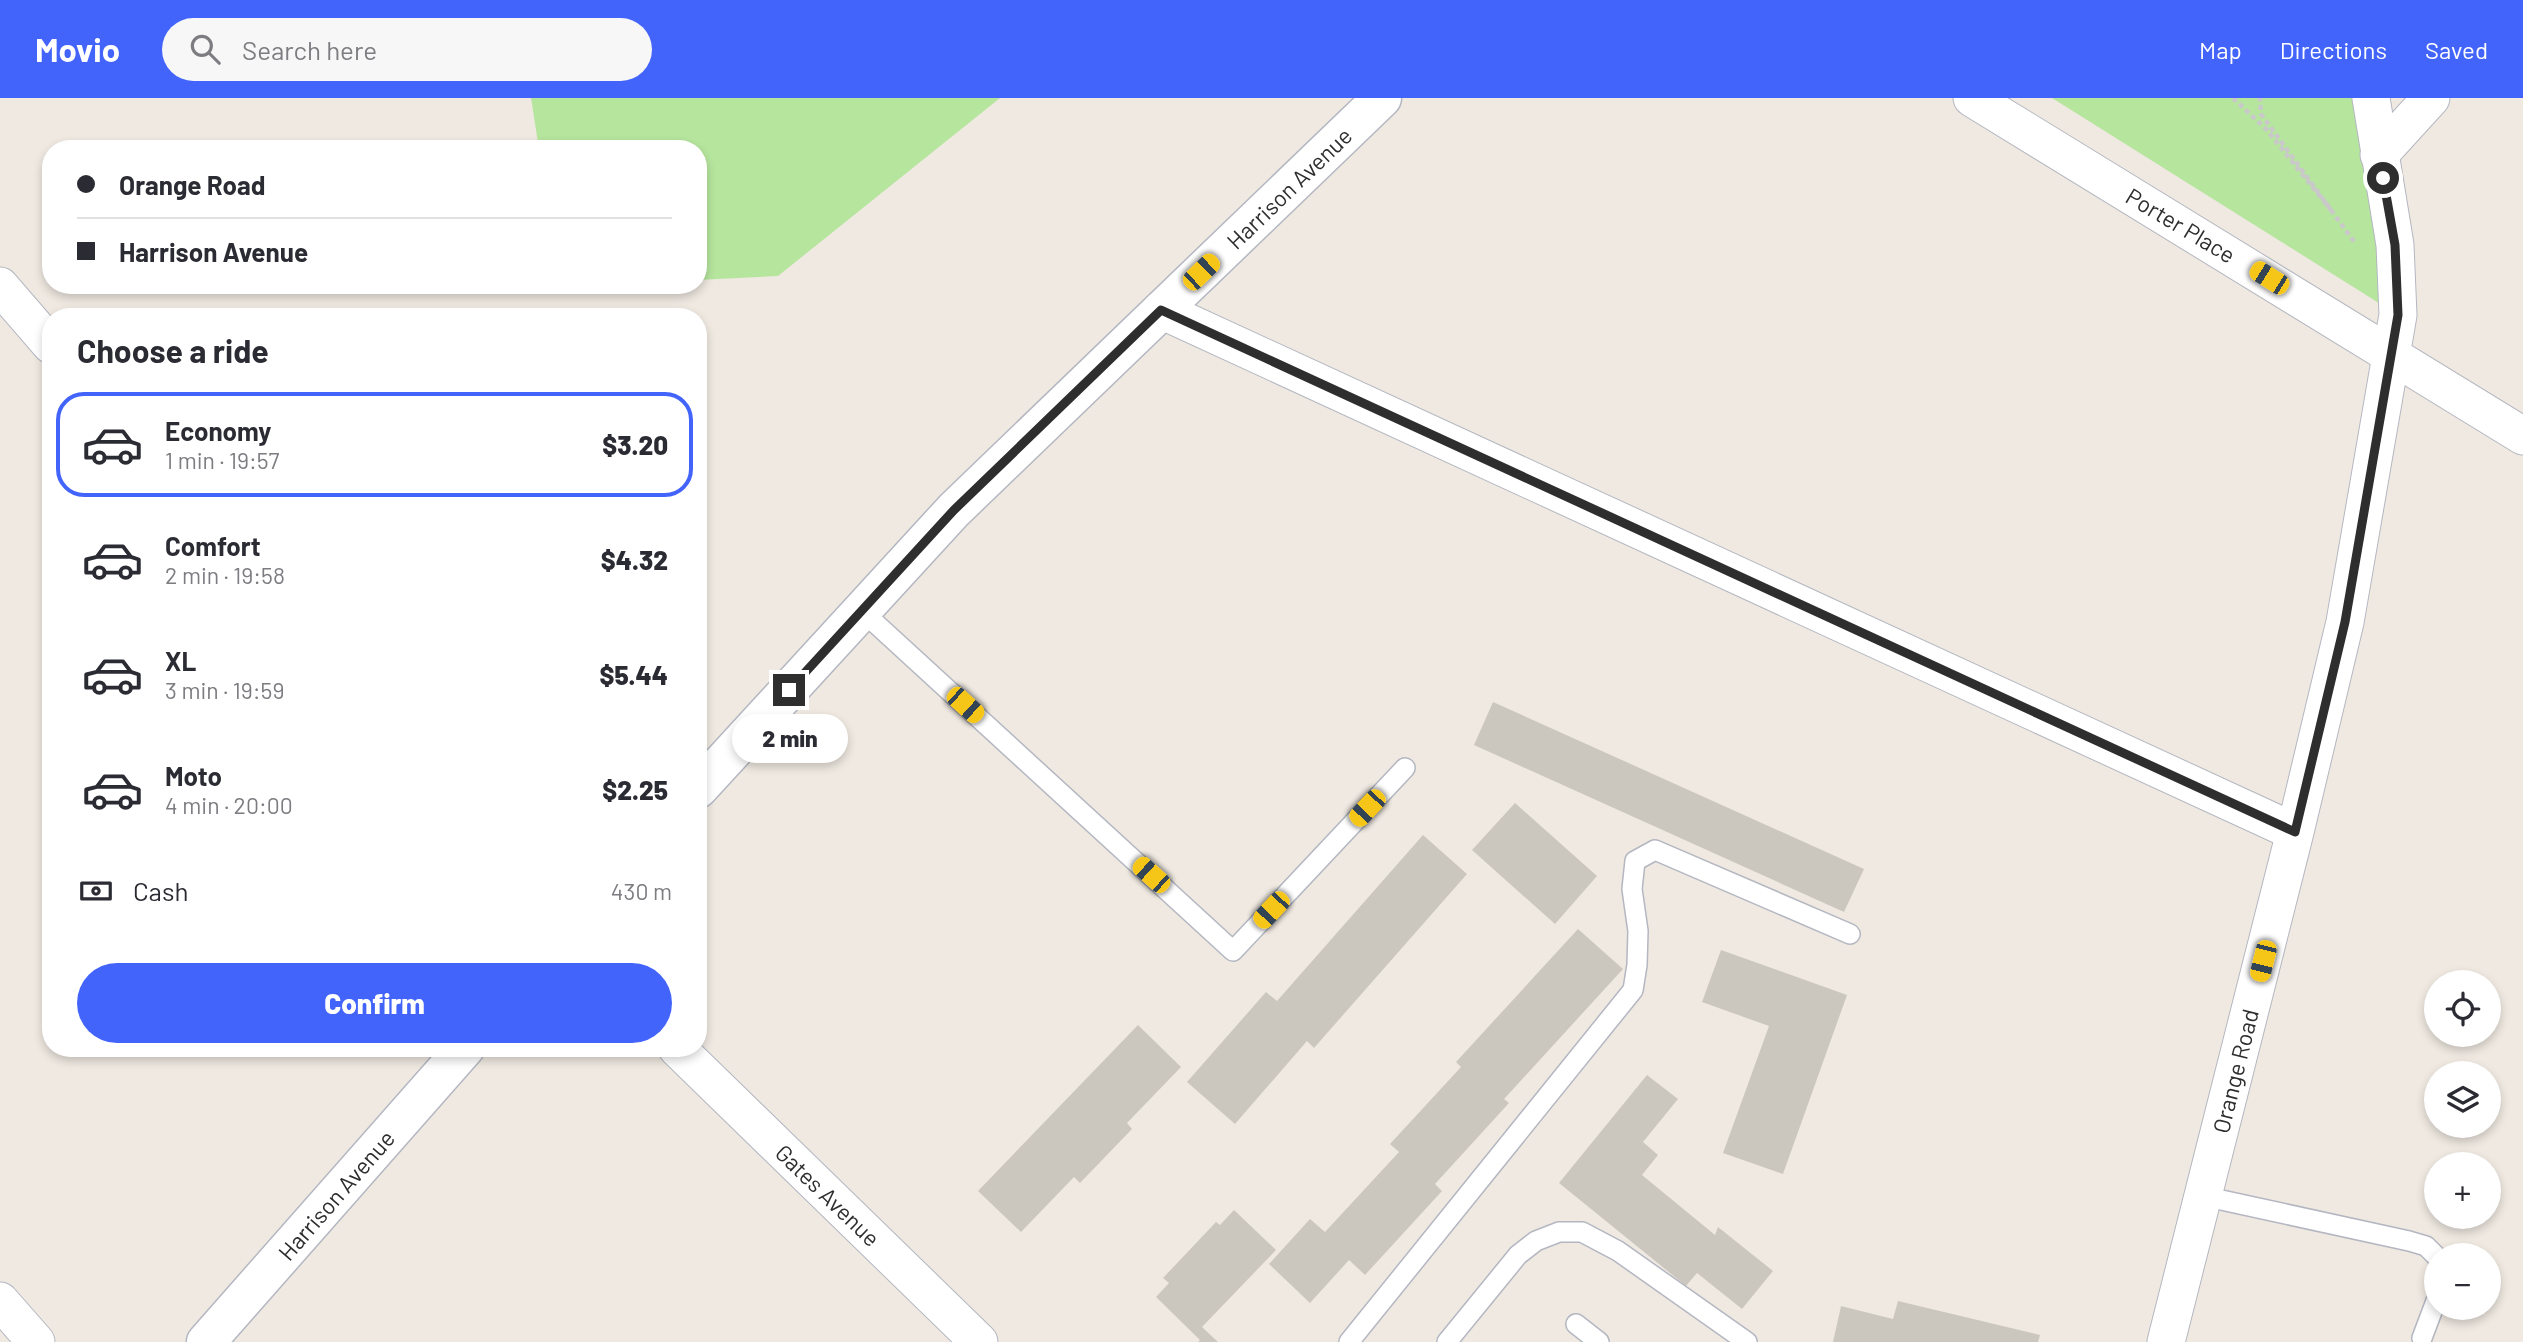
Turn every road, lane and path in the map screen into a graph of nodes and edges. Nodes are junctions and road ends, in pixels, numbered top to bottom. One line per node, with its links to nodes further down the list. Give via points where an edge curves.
1 (1382, 98): 11 (street, Harrison Avenue)
2 (1972, 98): 13 (street, Porter Place)
3 (2233, 98): 8 (path, via 2266,130)
4 (2260, 98): 8 (path, via 2262,114)
5 (2371, 98): 7 (street, Orange Road)
6 (2431, 98): 7 (street)
7 (2379, 155): 13 (street, Orange Road, via 2395,245 2398,315)
8 (2331, 210): 9 (path)
9 (2359, 249)
10 (0, 286): 12 (street)
11 (1161, 310): 15 (street, Harrison Avenue, via 954,510); 18 (street)
12 (42, 335)
13 (2390, 353): 14 (street, Porter Place); 18 (street, Orange Road, via 2345,622)
14 (2523, 436)
15 (862, 611): 16 (lane, via 1233,950); 17 (street, Harrison Avenue)
16 (1405, 768)
17 (707, 779)
18 (2295, 832): 22 (street, Orange Road)
19 (1850, 934): 31 (lane, via 1656,849 1635,861 1632,889 1638,931 1633,990)
20 (457, 1057): 29 (street, Harrison Avenue)
21 (686, 1057): 30 (street, Gates Avenue)
22 (2203, 1196): 23 (lane); 35 (street, Orange Road)
23 (2424, 1246)
24 (0, 1301): 28 (street)
25 (2429, 1320): 27 (lane)
26 (1576, 1324): 33 (lane)
27 (2422, 1338)
28 (36, 1342)
29 (206, 1342)
30 (979, 1342)
31 (1349, 1342)
32 (1447, 1342): 34 (lane, via 1518,1255 1559,1232 1582,1232 1618,1251)
33 (1599, 1342)
34 (1747, 1342)
35 (2166, 1342)

